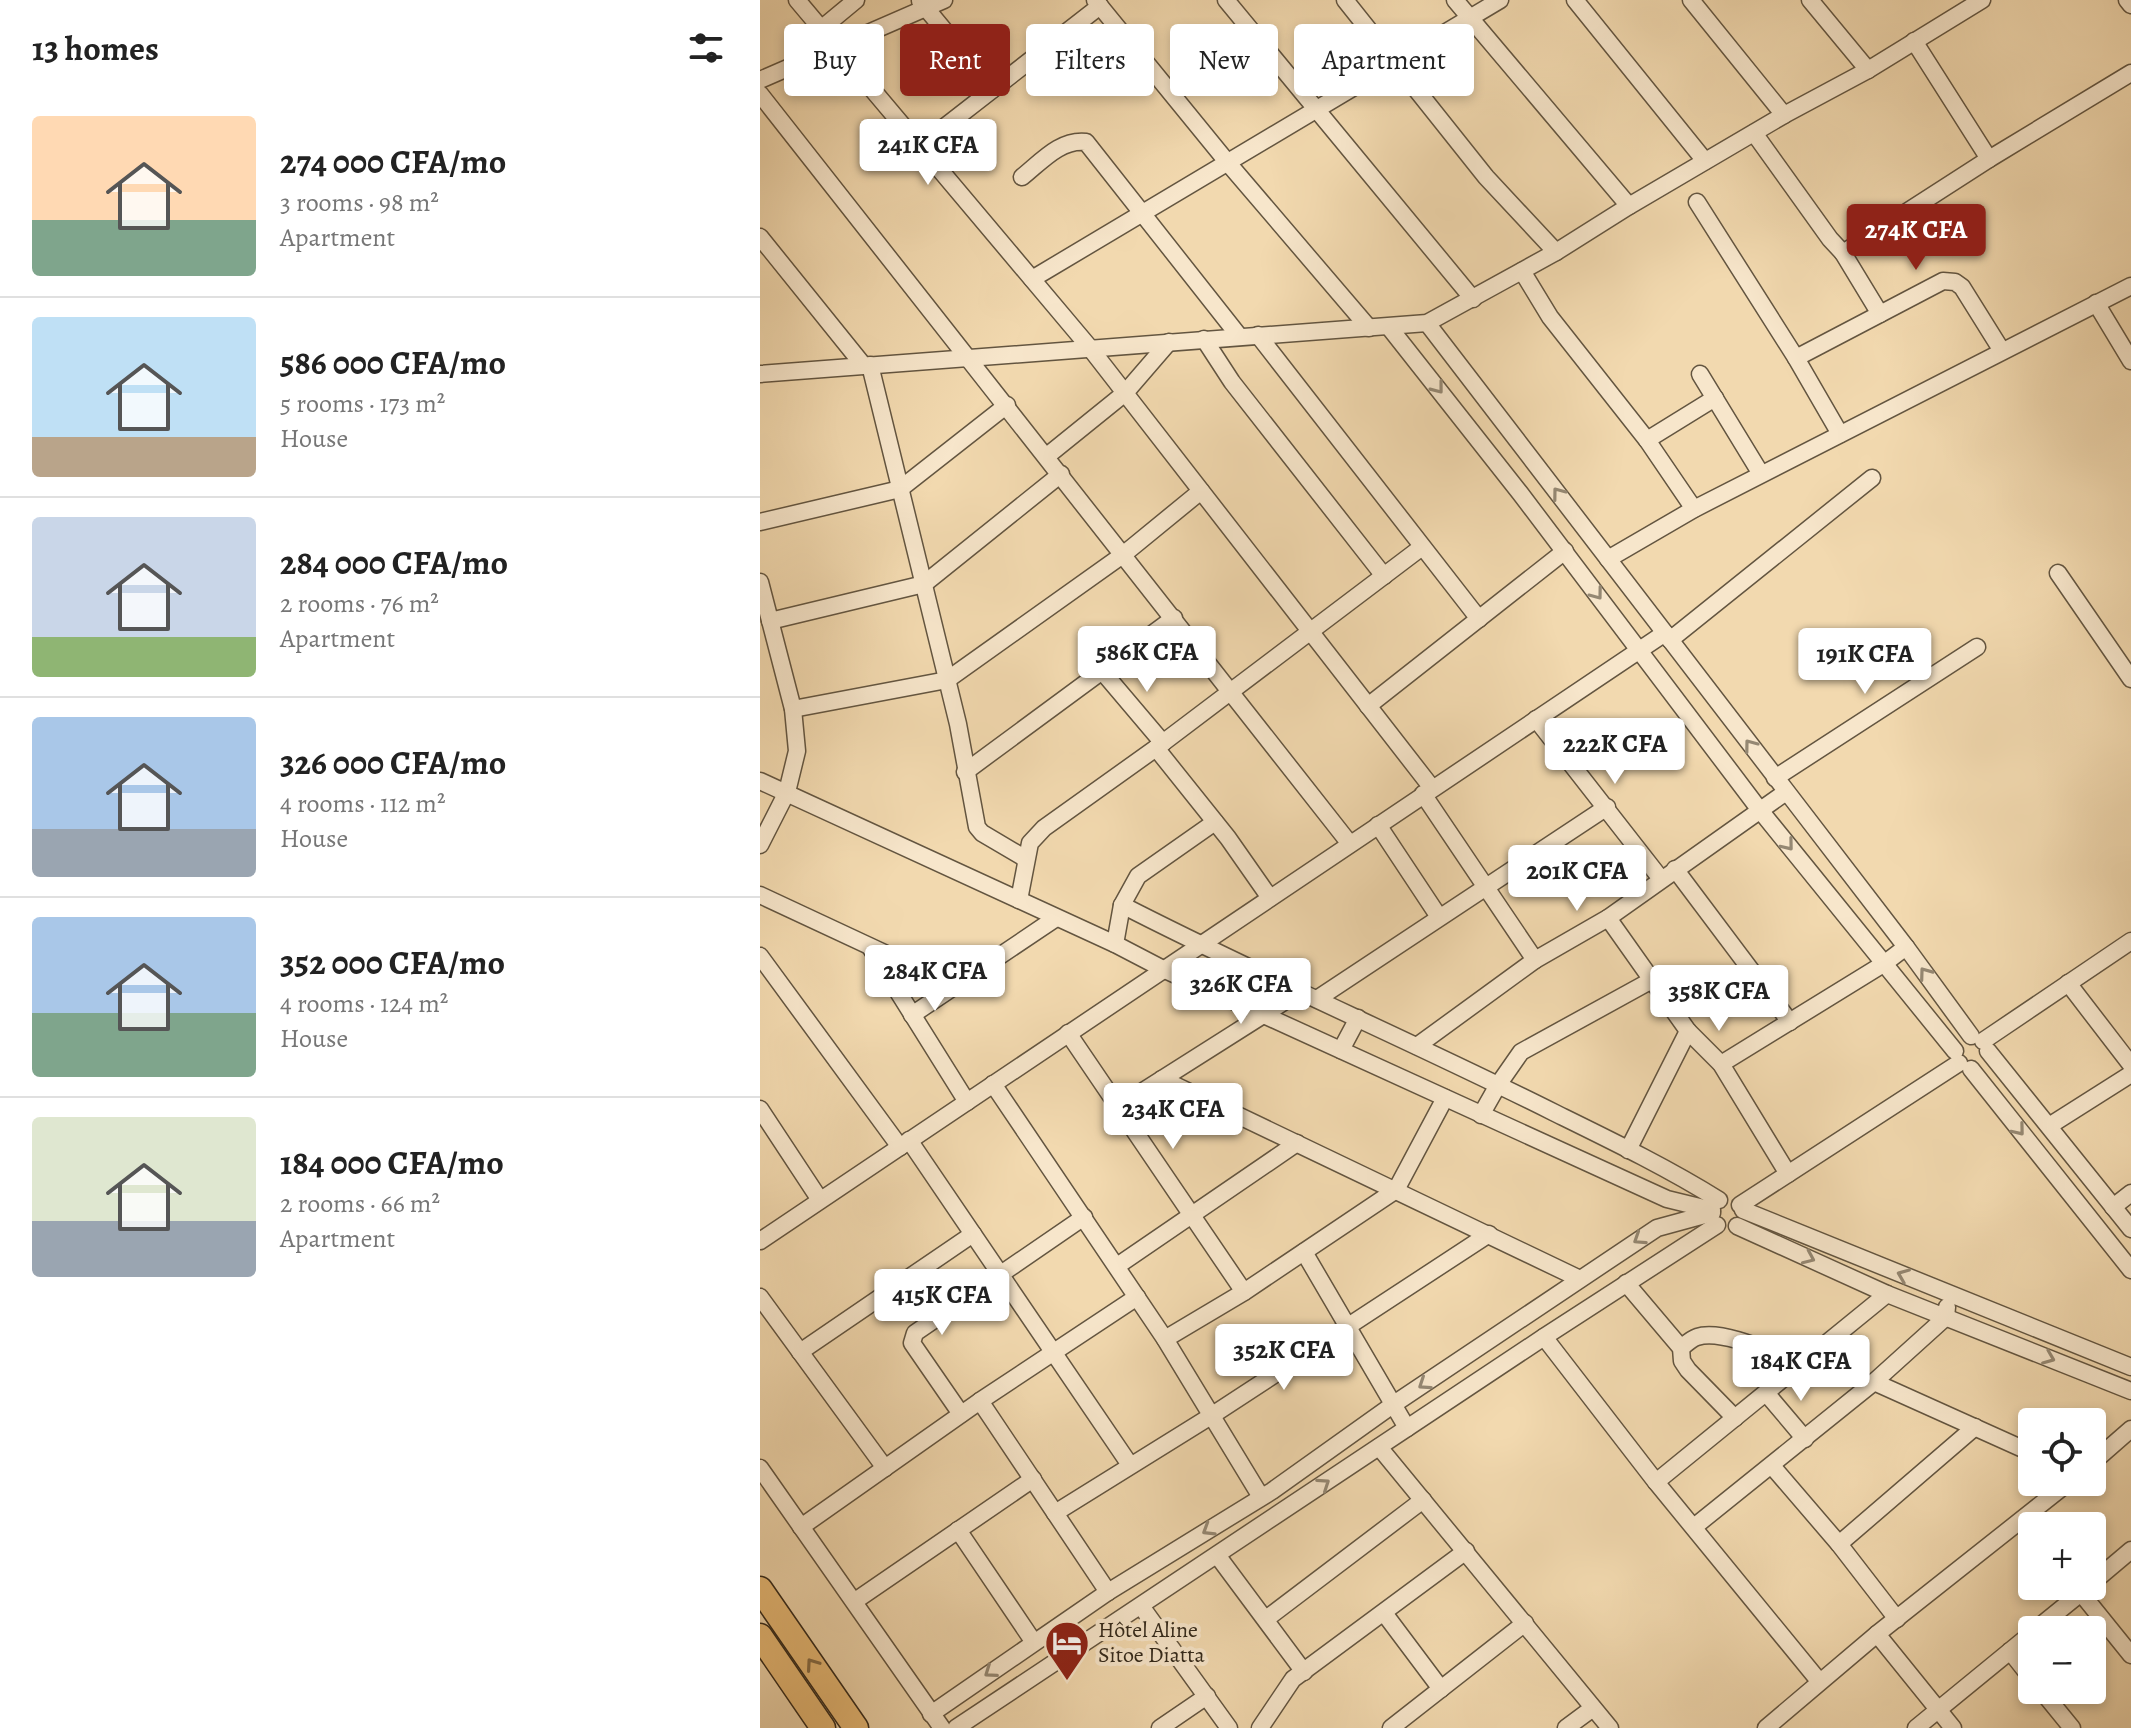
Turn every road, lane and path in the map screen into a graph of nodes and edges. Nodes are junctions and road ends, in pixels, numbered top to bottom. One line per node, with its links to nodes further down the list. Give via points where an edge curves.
1 (797, 0): 18 (street)
2 (856, 0): 19 (street)
3 (944, 0): 14 (street)
4 (1226, 0): 35 (street)
5 (1345, 0): 22 (street)
6 (1455, 0): 17 (street)
7 (1500, 0): 17 (street)
8 (1575, 0): 40 (street)
9 (1691, 0): 36 (street)
10 (1810, 0): 26 (street)
11 (1982, 0): 16 (street)
12 (2127, 0): 15 (street)
13 (1098, 3): 28 (street); 41 (street)
14 (922, 4): 20 (street); 21 (street)
15 (2131, 5)
16 (1957, 6): 24 (street)
17 (1471, 19): 23 (street); 44 (street)
18 (817, 24)
19 (827, 24)
20 (882, 24)
21 (939, 24)
22 (1365, 24)
23 (1463, 24)
24 (1914, 41): 26 (street); 39 (street)
25 (784, 70): 29 (street)
26 (1868, 70): 36 (street)
27 (2131, 73): 39 (street)
28 (1010, 75)
29 (760, 80)
30 (760, 94): 64 (street)
31 (878, 96): 38 (street)
32 (984, 96): 38 (street)
33 (1341, 96): 35 (street)
34 (1423, 96): 47 (street, via 1486,177)
35 (1316, 111): 41 (street); 52 (street)
36 (1784, 115): 37 (street)
37 (1754, 133): 40 (street); 48 (street)
38 (920, 146): 50 (street)
39 (1989, 159): 48 (street)
40 (1705, 161): 44 (street)
41 (1228, 163): 45 (street); 57 (street)
42 (1022, 177): 45 (street, via 1063,145 1086,142)
43 (1697, 202): 65 (street)
44 (1629, 206): 47 (street)
45 (1143, 213): 50 (street); 59 (street)
46 (760, 237): 67 (street)
47 (1556, 252): 49 (street)
48 (1843, 253): 54 (street)
49 (1522, 271): 52 (street); 74 (street, via 1550,317)
50 (1032, 279): 62 (street)
51 (2131, 286): 53 (street)
52 (1473, 299): 55 (street)
53 (2096, 303): 63 (street); 66 (street)
54 (1880, 314): 63 (street, via 1943,281 1955,282); 65 (street)
55 (1427, 323): 56 (street); 86 (street, one-way to 55)
56 (1389, 327): 57 (street); 84 (street, one-way to 84)
57 (1369, 328): 58 (street)
58 (1258, 335): 59 (street); 83 (street)
59 (1239, 336): 60 (street)
60 (1204, 339): 61 (street); 88 (street)
61 (1169, 342): 62 (street); 70 (street)
62 (1090, 348): 64 (street); 70 (street)
63 (2002, 351): 73 (street)
64 (970, 358): 67 (street); 72 (street)
65 (1796, 358): 73 (street)
66 (2131, 361)
67 (867, 365): 68 (street); 79 (street)
68 (760, 374)
69 (1700, 374): 71 (street)
70 (1125, 393): 75 (street); 80 (street)
71 (1715, 398): 74 (street); 77 (street)
72 (1007, 405): 75 (street); 79 (street)
73 (1840, 434): 77 (street)
74 (1647, 440): 81 (street)
75 (1047, 456): 76 (street)
76 (1061, 474): 85 (street); 90 (street)
77 (1761, 474): 81 (street)
78 (1872, 478): 95 (street)
79 (900, 489): 82 (street); 90 (street)
80 (1201, 491): 85 (street); 94 (street)
81 (1694, 509): 86 (street)
82 (760, 522)
83 (1422, 547): 88 (street); 92 (street)
84 (1565, 551): 92 (street); 97 (street, one-way to 97)
85 (1124, 554): 91 (street); 100 (street)
86 (1608, 559): 95 (street)
87 (2058, 573): 99 (street)
88 (1384, 576): 94 (street)
89 (760, 582): 93 (street)
90 (924, 584): 93 (street); 100 (street)
91 (1174, 618): 98 (street); 101 (street)
92 (1479, 619): 102 (street)
93 (770, 621): 103 (street)
94 (1310, 631): 101 (street); 102 (street)
95 (1668, 636): 97 (street); 107 (street, one-way to 95)
96 (1977, 647): 107 (street)
97 (1639, 649): 104 (street); 113 (street)
98 (1102, 671): 105 (street); 106 (street)
99 (2131, 679)
100 (947, 680): 103 (street); 106 (street)
101 (1231, 691): 105 (street); 116 (street)
102 (1368, 706): 109 (street)
103 (793, 709): 110 (street, via 797,751)
104 (1536, 719): 109 (street); 112 (street)
105 (1160, 745): 114 (street); 118 (street, via 1044,828 1030,843)
106 (965, 772): 118 (street, via 977,827)
107 (1775, 778): 111 (street)
108 (760, 781): 110 (street)
109 (1428, 791): 115 (street); 120 (street)
110 (787, 792): 117 (street); 123 (street)
111 (1786, 792): 113 (street); 132 (street)
112 (1607, 807): 119 (street); 120 (street)
113 (1759, 809): 119 (street); 135 (street, one-way to 135)
114 (1215, 822): 122 (street); 124 (street, via 1138,876)
115 (1378, 825): 116 (street); 125 (street)
116 (1350, 844): 122 (street)
117 (760, 845)
118 (1026, 859): 123 (street)
119 (1668, 874): 127 (street); 144 (street)
120 (1485, 886): 125 (street); 134 (street)
121 (760, 895): 130 (street)
122 (1270, 898): 131 (street)
123 (1019, 900): 126 (street)
124 (1122, 905): 129 (street); 131 (street)
125 (1439, 917): 140 (street)
126 (1056, 918): 129 (street); 139 (street)
127 (1608, 918): 134 (street); 137 (street)
128 (2131, 941): 138 (street)
129 (1115, 944): 136 (street)
130 (869, 945): 139 (street); 141 (street)
131 (1200, 945): 136 (street); 140 (street)
132 (1906, 947): 135 (street); 147 (street, one-way to 132)
133 (760, 956): 164 (street)
134 (1535, 960): 148 (street)
135 (1885, 963): 144 (street); 150 (street)
136 (1163, 969): 142 (street); 146 (street)
137 (1652, 980): 145 (street); 156 (street, via 1521,1052)
138 (2068, 983): 147 (street); 152 (street)
139 (955, 986): 141 (street)
140 (1309, 995): 142 (street); 143 (street)
141 (912, 1015): 158 (street)
142 (1265, 1015): 149 (street); 154 (street)
143 (1358, 1018): 148 (street); 149 (street)
144 (1790, 1022): 151 (street)
145 (1688, 1031): 151 (street); 165 (street)
146 (1068, 1033): 155 (street); 159 (street)
147 (1981, 1043): 150 (street, via 1958,1044); 150 (street, via 1986,1060 1980,1067); 162 (street)
148 (1417, 1046): 156 (street)
149 (1341, 1050): 157 (street)
150 (1962, 1061): 166 (street); 181 (street, one-way to 181)
151 (1721, 1064): 166 (street)
152 (2131, 1065)
153 (2131, 1074): 162 (street)
154 (1162, 1079): 159 (street); 163 (street)
155 (993, 1084): 158 (street); 174 (street)
156 (1498, 1085): 161 (street); 165 (street)
157 (1445, 1098): 161 (street); 167 (street)
158 (967, 1102): 164 (street)
159 (1118, 1107): 173 (street)
160 (762, 1115): 169 (street)
161 (1481, 1115): 171 (street, via 1667,1199)
162 (2049, 1126): 170 (street)
163 (1297, 1143): 167 (street); 173 (street)
164 (904, 1144): 169 (street); 176 (street)
165 (1628, 1150): 171 (street, via 1677,1174)
166 (1788, 1174): 172 (street)
167 (1396, 1190): 177 (street); 179 (street)
168 (2131, 1193): 170 (street)
169 (820, 1200): 178 (street)
170 (2113, 1207): 175 (street)
171 (1715, 1212): 172 (street, via 1731,1198); 172 (street, via 1723,1229); 183 (street, one-way to 183, via 1657,1228); 184 (street)
172 (1740, 1214): 186 (street, one-way to 172); 187 (street, one-way to 187)
173 (1192, 1216): 180 (street); 185 (street)
174 (1084, 1217): 180 (street); 182 (street)
175 (2131, 1229)
176 (973, 1234): 182 (street); 195 (street)
177 (1489, 1234): 183 (street); 191 (street)
178 (760, 1241)
179 (1304, 1252): 185 (street); 191 (street)
180 (1117, 1266): 189 (street)
181 (2131, 1270)
182 (1001, 1275): 196 (street); 204 (street, via 915,1333 912,1343)
183 (1580, 1279): 203 (street, one-way to 203)
184 (1626, 1283): 192 (street); 194 (street)
185 (1244, 1292): 193 (street)
186 (1948, 1293): 190 (street); 198 (street)
187 (1887, 1294): 190 (street); 197 (street)
188 (760, 1297): 195 (street)
189 (1137, 1297): 193 (street); 196 (street)
190 (1946, 1317): 199 (street); 200 (street, one-way to 200)
191 (1348, 1326): 203 (street); 205 (street)
192 (1544, 1337): 208 (street); 219 (street)
193 (1165, 1339): 205 (street)
194 (1681, 1348): 197 (street, via 1694,1337 1725,1337); 206 (street, via 1688,1370)
195 (800, 1352): 217 (street)
196 (1054, 1353): 202 (street); 214 (street)
197 (1802, 1364): 201 (street)
198 (2131, 1367)
199 (1874, 1382): 207 (street); 210 (street)
200 (2131, 1391)
201 (1767, 1394): 206 (street); 210 (street)
202 (980, 1401): 204 (street); 218 (street)
203 (1394, 1404): 208 (street); 220 (street)
204 (961, 1414): 217 (street)
205 (1211, 1416): 214 (street); 220 (street)
206 (1735, 1418): 219 (street)
207 (1975, 1427): 212 (street); 228 (street)
208 (1407, 1428): 211 (street)
209 (2131, 1429): 213 (street)
210 (1805, 1439): 215 (street)
211 (1379, 1447): 222 (street); 223 (street, one-way to 211)
212 (2018, 1447)
213 (2106, 1451)
214 (1130, 1465): 224 (street)
215 (1772, 1466): 226 (street); 228 (street)
216 (760, 1468): 225 (street)
217 (885, 1468): 225 (street)
218 (1033, 1479): 224 (street); 227 (street)
219 (1656, 1482): 226 (street)
220 (1266, 1494): 223 (street); 234 (street, one-way to 234)
221 (2051, 1496): 242 (street)
222 (1423, 1500): 230 (street); 241 (street)
223 (1284, 1510): 231 (street)
224 (1055, 1513): 234 (street)
225 (801, 1527): 237 (street)
226 (1694, 1527): 252 (street)
227 (958, 1530): 237 (street); 246 (street)
228 (1839, 1544): 242 (street)
229 (2131, 1550): 232 (street)
230 (1466, 1551): 239 (street); 243 (street)
231 (1217, 1555): 238 (street); 241 (street)
232 (2106, 1571)
233 (760, 1589): 260 (highway, one-way to 233)
234 (1108, 1592): 246 (street)
235 (2071, 1600): 240 (street)
236 (2095, 1600): 249 (street)
237 (855, 1601): 258 (street)
238 (1141, 1606): 254 (street); 262 (street)
239 (1384, 1613): 251 (street); 253 (street)
240 (2052, 1616)
241 (1266, 1619): 251 (street)
242 (1897, 1619): 244 (street)
243 (1525, 1623): 253 (street); 256 (street)
244 (1877, 1634): 252 (street); 257 (street)
245 (760, 1636): 259 (highway)
246 (1033, 1641): 258 (street, one-way to 258)
247 (2018, 1644): 248 (street)
248 (2010, 1651): 250 (street); 257 (street)
249 (2131, 1655)
250 (2018, 1661)
251 (1304, 1672): 265 (street, via 1286,1688)
252 (1819, 1681): 269 (street)
253 (1441, 1689): 266 (street)
254 (1207, 1696): 263 (street); 264 (street)
255 (2052, 1704): 272 (street)
256 (1593, 1708): 267 (street); 268 (street)
257 (1938, 1710): 270 (street); 271 (street)
258 (931, 1714): 261 (street)
259 (823, 1728)
260 (856, 1728)
261 (942, 1728)
262 (956, 1728)
263 (1160, 1728)
264 (1229, 1728)
265 (1260, 1728)
266 (1391, 1728)
267 (1566, 1728)
268 (1610, 1728)
269 (1766, 1728)
270 (1916, 1728)
271 (1953, 1728)
272 (2072, 1728)

